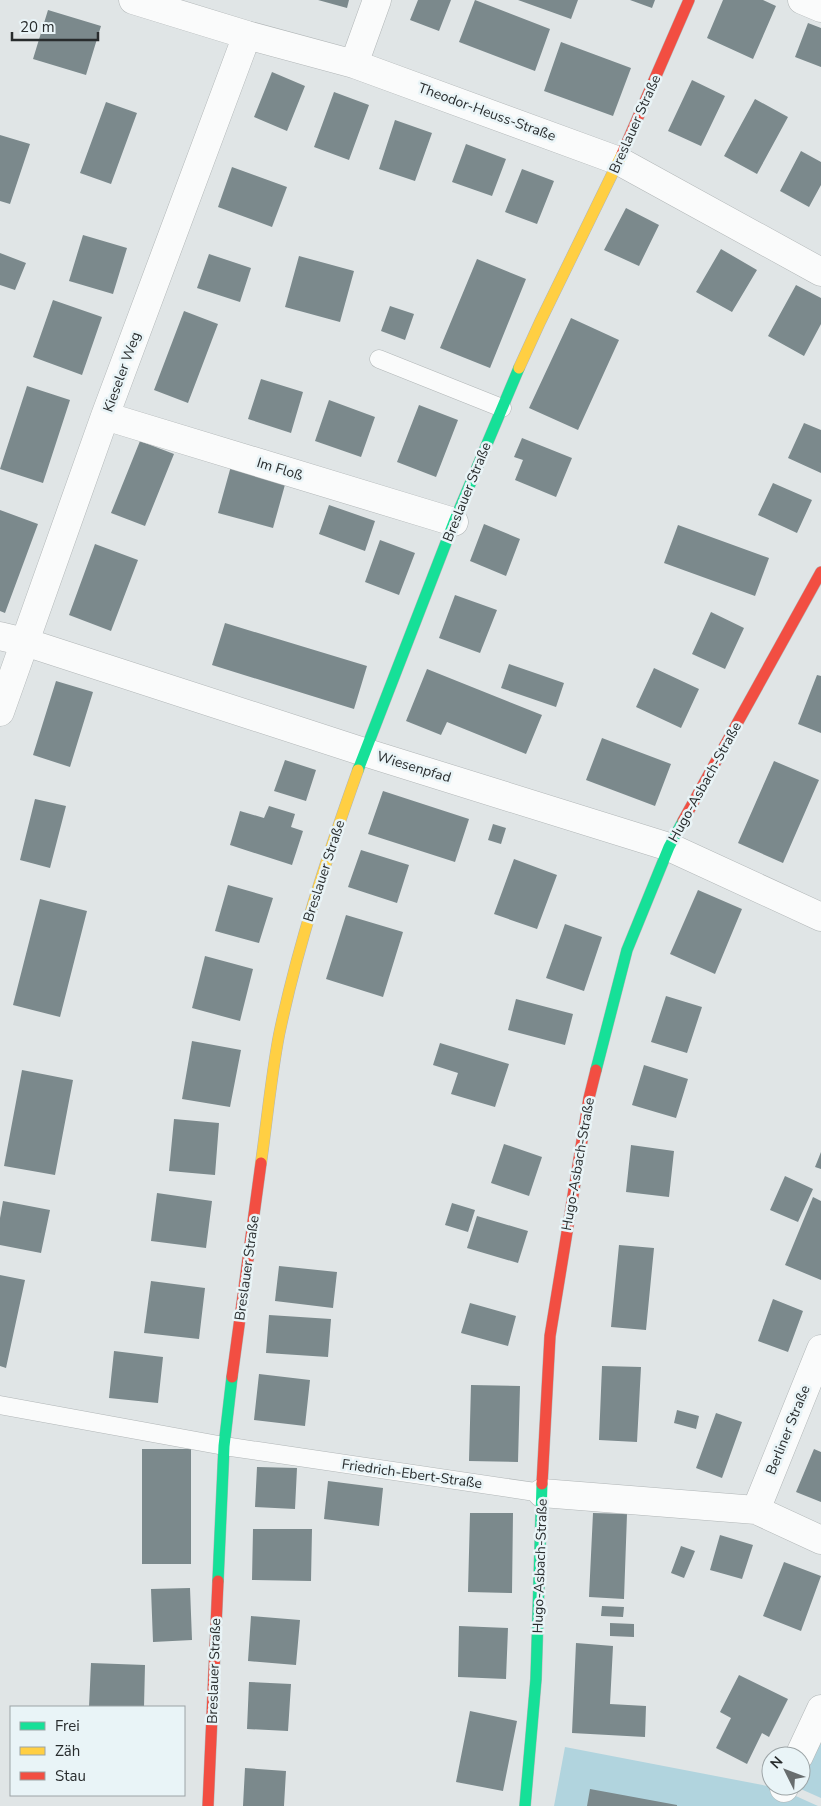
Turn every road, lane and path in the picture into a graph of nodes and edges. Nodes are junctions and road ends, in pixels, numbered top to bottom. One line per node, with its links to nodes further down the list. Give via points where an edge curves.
1 (133, 0): 6 (street, Theodor-Heuss-Straße)
2 (376, 0): 7 (street)
3 (690, 0): 8 (street, Breslauer Straße)
4 (802, 0): 5 (street)
5 (821, 8)
6 (247, 35): 7 (street, Theodor-Heuss-Straße); 12 (street, Kieseler Weg)
7 (354, 64): 8 (street, Theodor-Heuss-Straße)
8 (619, 161): 9 (street, Theodor-Heuss-Straße); 11 (street, Breslauer Straße)
9 (821, 272)
10 (379, 359): 11 (lane)
11 (502, 408): 13 (street, Breslauer Straße)
12 (105, 416): 13 (street, Im Floß); 15 (street, Kieseler Weg)
13 (454, 522): 17 (street, Breslauer Straße)
14 (821, 572): 18 (street, Hugo-Asbach-Straße)
15 (13, 639): 16 (street, Kieseler Weg); 17 (street, Wiesenpfad)
16 (0, 712)
17 (364, 752): 18 (street, Wiesenpfad); 22 (street, Breslauer Straße, via 323,868 279,1037)
18 (669, 847): 19 (street, Wiesenpfad); 23 (street, Hugo-Asbach-Straße, via 627,950 589,1098 550,1336)
19 (821, 917)
20 (821, 1349): 24 (street, Berliner Straße)
21 (0, 1405): 22 (lane, Friedrich-Ebert-Straße)
22 (224, 1446): 23 (lane, Friedrich-Ebert-Straße); 28 (street, Breslauer Straße)
23 (542, 1493): 24 (street, Friedrich-Ebert-Straße); 29 (street, Hugo-Asbach-Straße, via 536,1679)
24 (756, 1510): 25 (street, Friedrich-Ebert-Straße)
25 (821, 1540)
26 (821, 1709): 27 (street)
27 (804, 1746)
28 (208, 1806)
29 (525, 1806)

